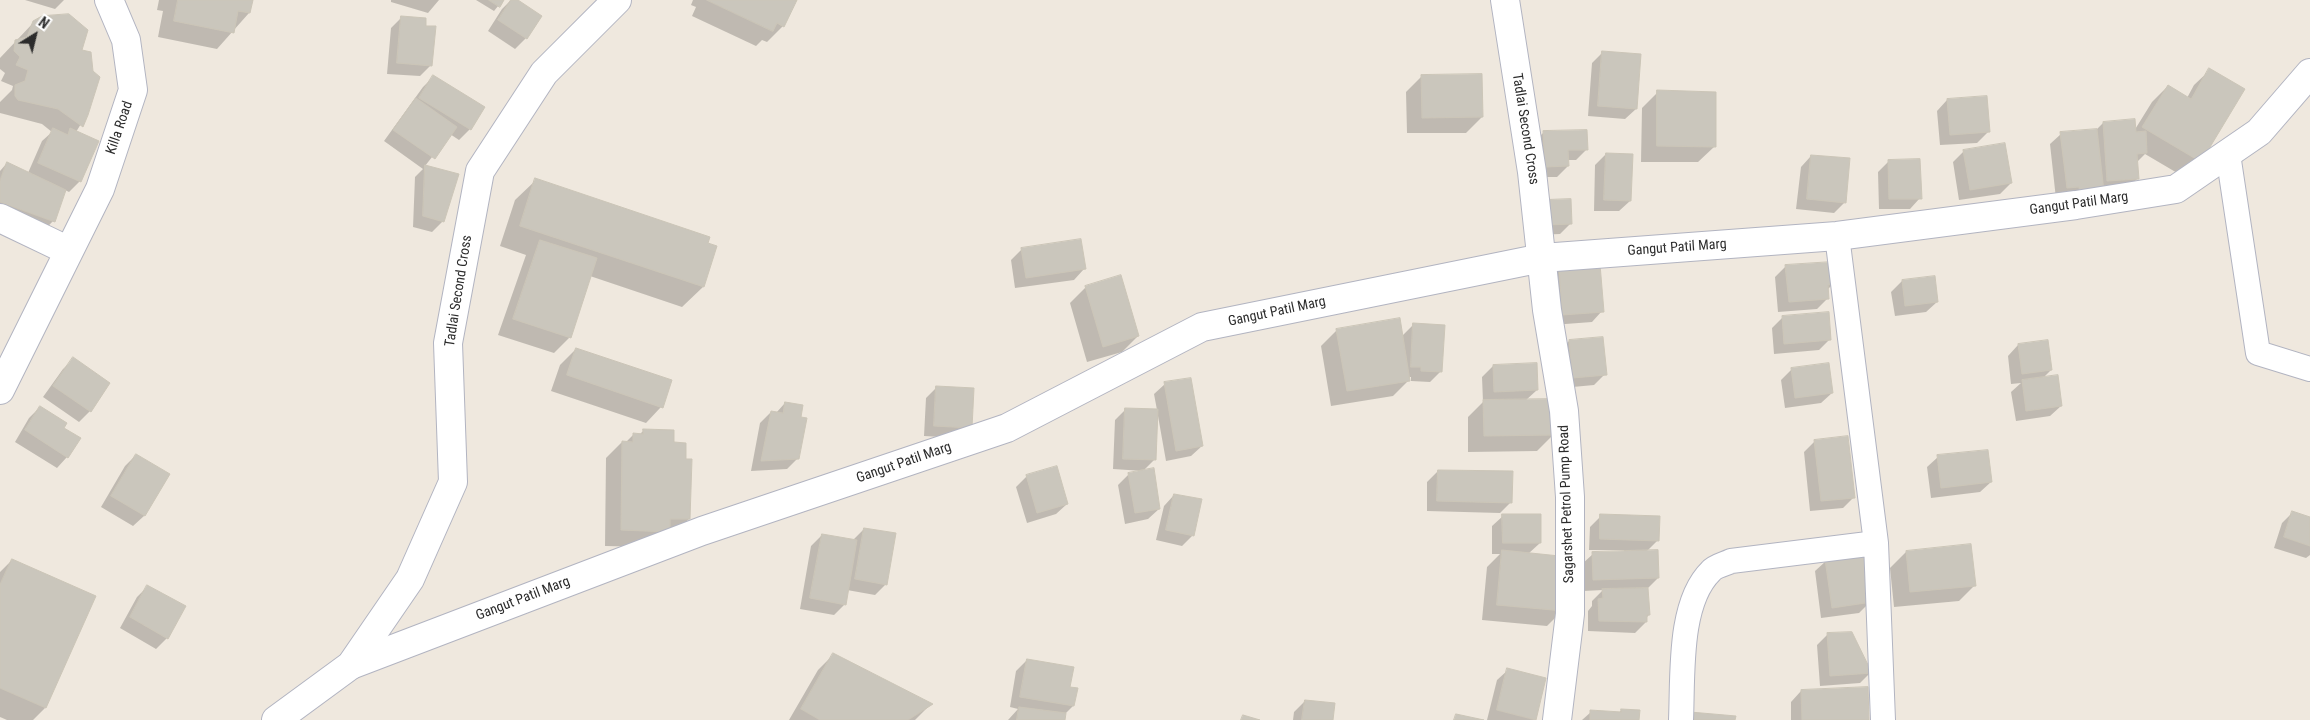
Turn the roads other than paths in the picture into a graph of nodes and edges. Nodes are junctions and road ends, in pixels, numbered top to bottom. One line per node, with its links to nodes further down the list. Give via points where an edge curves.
1 (108, 0): 8 (street, Killa Road, via 126,40 134,90 100,189)
2 (617, 0): 13 (street, Tadlai Second Cross, via 544,73 480,171 448,343 453,482 410,580)
3 (1505, 0): 9 (street, Tadlai Second Cross)
4 (2310, 73): 5 (street, Gangut Patil Marg, via 2259,132)
5 (2228, 154): 7 (street, Gangut Patil Marg, via 2176,189); 10 (street, via 2258,353)
6 (0, 218): 8 (street)
7 (1837, 236): 9 (street, Gangut Patil Marg); 12 (street)
8 (69, 252): 11 (street, Killa Road)
9 (1542, 258): 13 (street, Gangut Patil Marg, via 1202,327 1007,428 702,531); 15 (street, Sagarshet Petrol Pump Road, via 1564,411 1570,497 1570,614)
10 (2310, 369)
11 (0, 390)
12 (1876, 543): 16 (street, via 1731,561 1712,570 1695,591 1686,620); 17 (street)
13 (351, 666): 14 (street, Gangut Patil Marg)
14 (276, 720)
15 (1557, 720)
16 (1681, 720)
17 (1883, 720)

